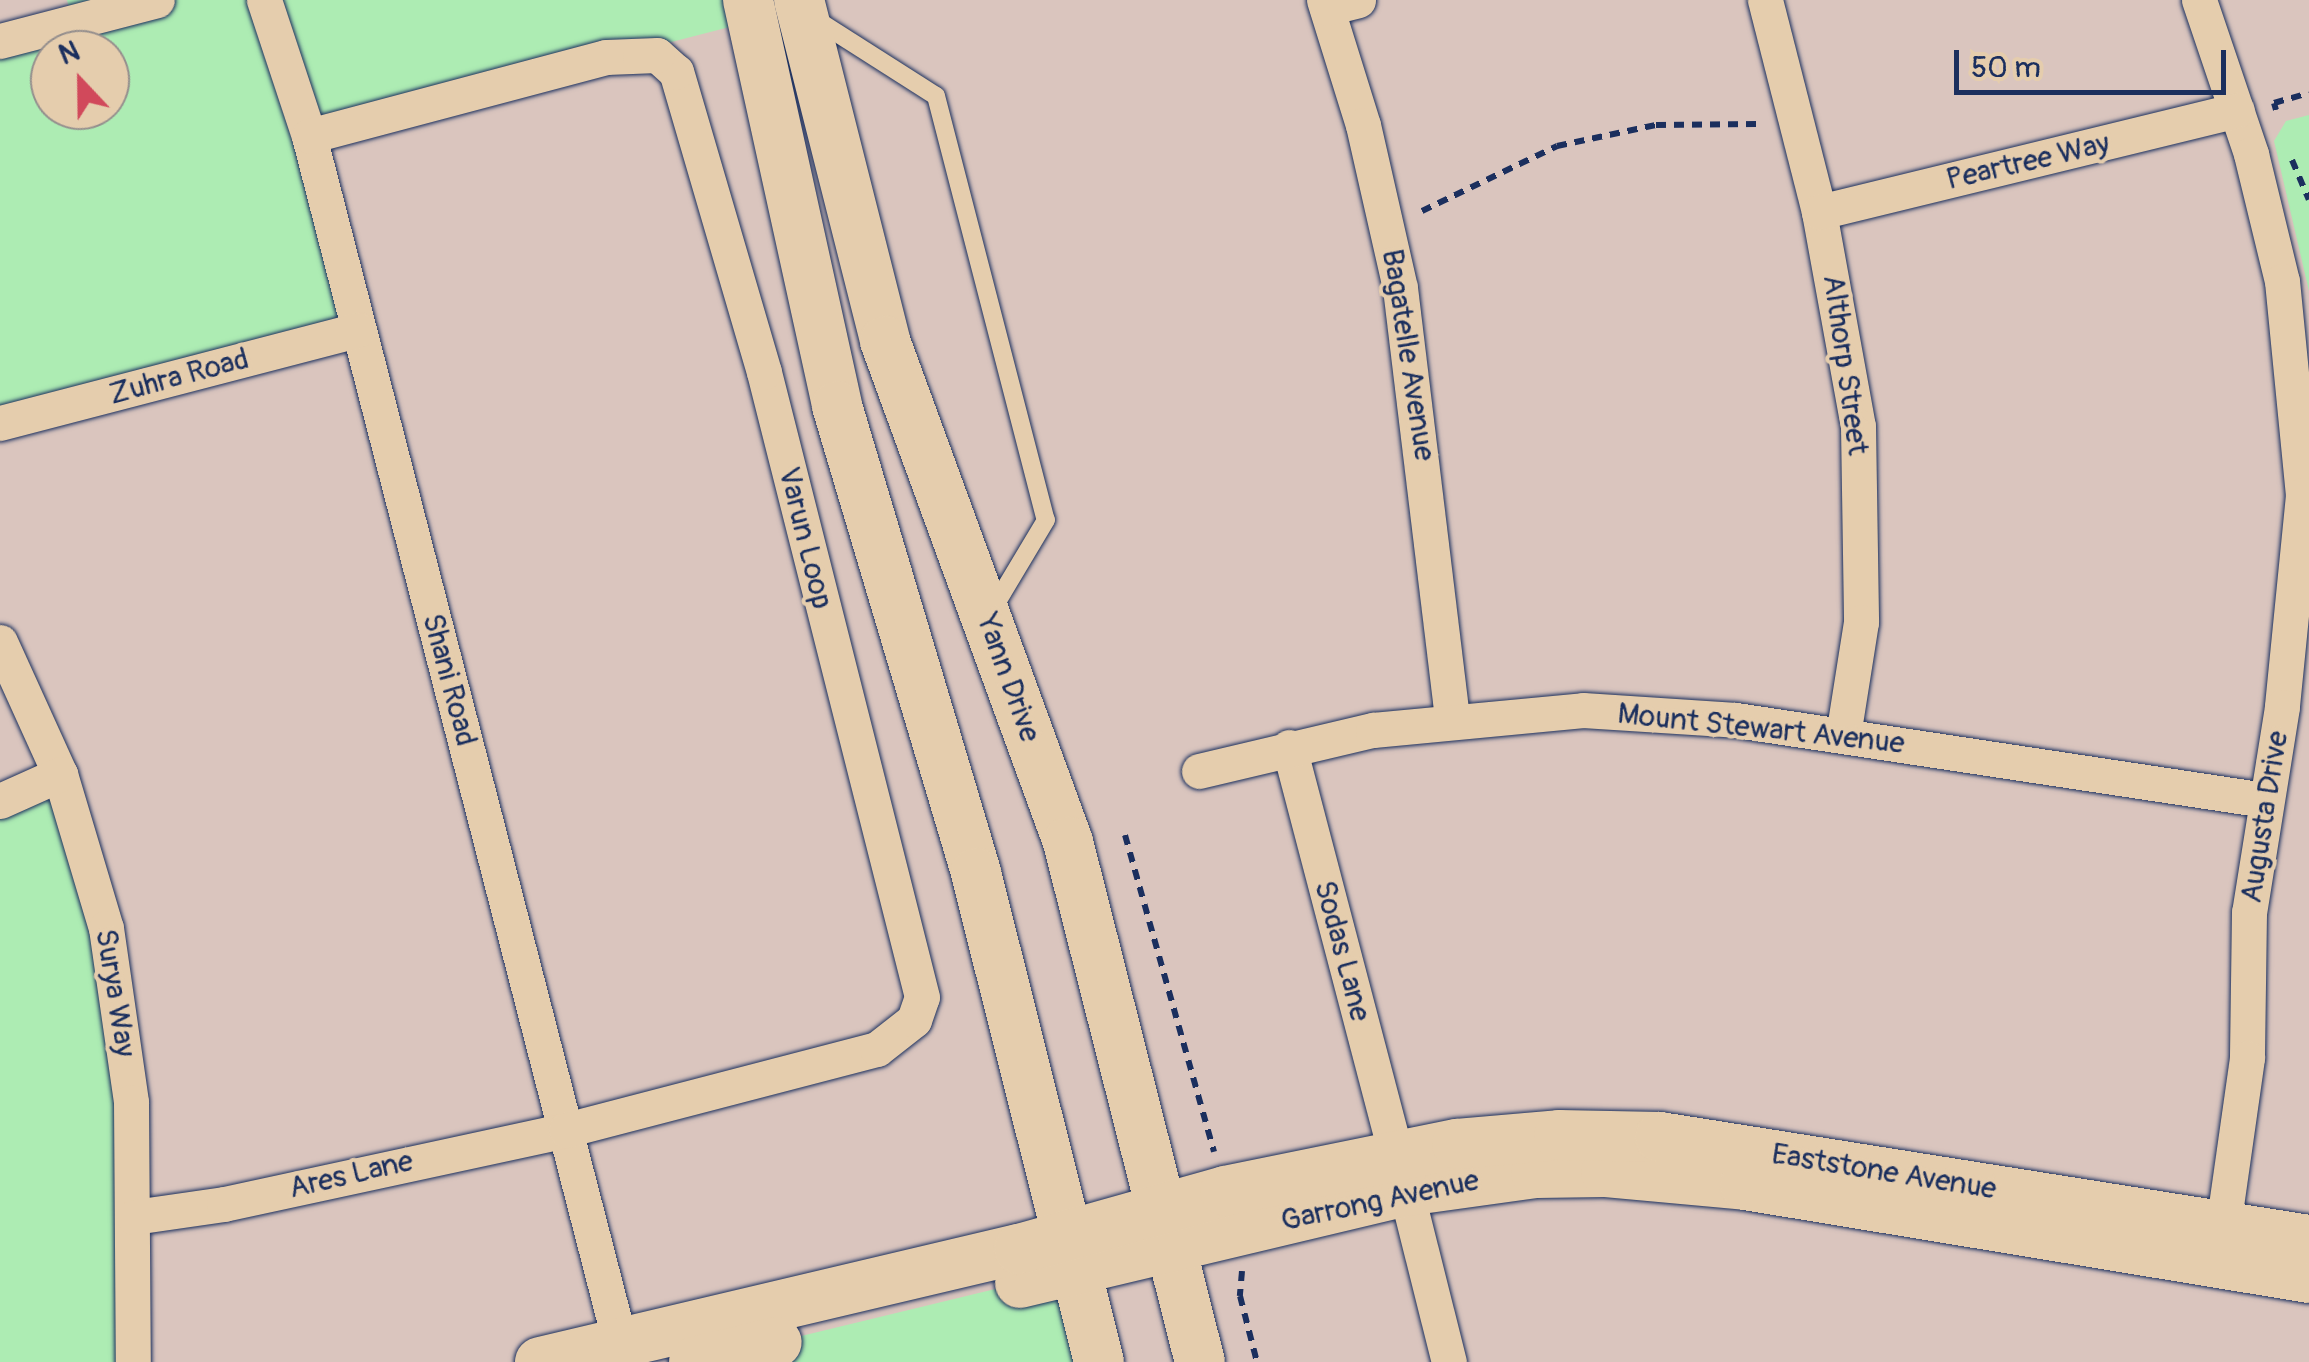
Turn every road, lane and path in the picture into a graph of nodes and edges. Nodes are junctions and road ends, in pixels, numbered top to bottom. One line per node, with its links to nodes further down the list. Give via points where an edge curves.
1 (157, 0): 8 (street)
2 (264, 0): 13 (street, Shani Road)
3 (748, 0): 38 (street, via 837,406 976,872)
4 (1765, 0): 15 (street, Althorp Street)
5 (2199, 0): 11 (street, Augusta Drive)
6 (1337, 3): 21 (street, Bagatelle Avenue, via 1400,288)
7 (801, 5): 19 (street, Yann Drive, via 886,341); 19 (lane, via 936,96 1046,520)
8 (0, 41)
9 (2309, 94): 10 (path)
10 (2274, 102)
11 (2237, 110): 15 (street, Peartree Way); 17 (street, Augusta Drive)
12 (1757, 124): 14 (path, via 1656,125 1573,142 1509,164)
13 (309, 136): 16 (street, Shani Road); 29 (street, Varun Loop, via 606,58 656,55 676,72 691,108 764,372 918,979 920,1010 897,1039 877,1049)
14 (1422, 211)
15 (1819, 212): 22 (street, Althorp Street, via 1858,426 1862,508 1861,622)
16 (358, 330): 18 (street, Zuhra Road); 29 (street, Shani Road)
17 (2301, 352): 26 (street, Augusta Drive, via 2304,495)
18 (0, 423)
19 (987, 620): 34 (street, Yann Drive, via 1068,842)
20 (0, 642): 25 (street, Surya Way)
21 (1452, 718): 22 (street, Mount Stewart Avenue, via 1657,713); 23 (street, Mount Stewart Avenue)
22 (1843, 736): 26 (street, Mount Stewart Avenue)
23 (1289, 748): 24 (street, Mount Stewart Avenue); 31 (street, Sodas Lane)
24 (1199, 771)
25 (60, 774): 27 (street); 33 (street, Surya Way, via 113,967 132,1102)
26 (2266, 800): 37 (street, Augusta Drive, via 2250,912 2247,1058)
27 (0, 801)
28 (1125, 835): 32 (path)
29 (566, 1130): 33 (street, Ares Lane, via 224,1204); 40 (street, Shani Road)
30 (1457, 1144): 31 (street, Garrong Avenue); 37 (street, Eaststone Avenue, via 1559,1135 1660,1137)
31 (1401, 1173): 32 (street, Garrong Avenue); 35 (street, Garrong Avenue, via 1670,1174); 47 (street, Sodas Lane)
32 (1229, 1211): 34 (street, Garrong Avenue); 46 (path)
33 (134, 1217): 41 (street, Surya Way)
34 (1168, 1229): 38 (street, Garrong Avenue); 45 (street, Yann Drive)
35 (2076, 1240): 37 (street, Eaststone Avenue)
36 (2309, 1240): 37 (street, Eaststone Avenue)
37 (2220, 1245): 39 (street, Eaststone Avenue)
38 (1075, 1252): 40 (street, Garrong Avenue); 43 (street, Garrong Avenue); 44 (street)
39 (2309, 1278)
40 (622, 1353): 42 (street, Garrong Avenue)
41 (133, 1362)
42 (540, 1362)
43 (694, 1362)
44 (1099, 1362)
45 (1200, 1362)
46 (1257, 1362)
47 (1449, 1362)

